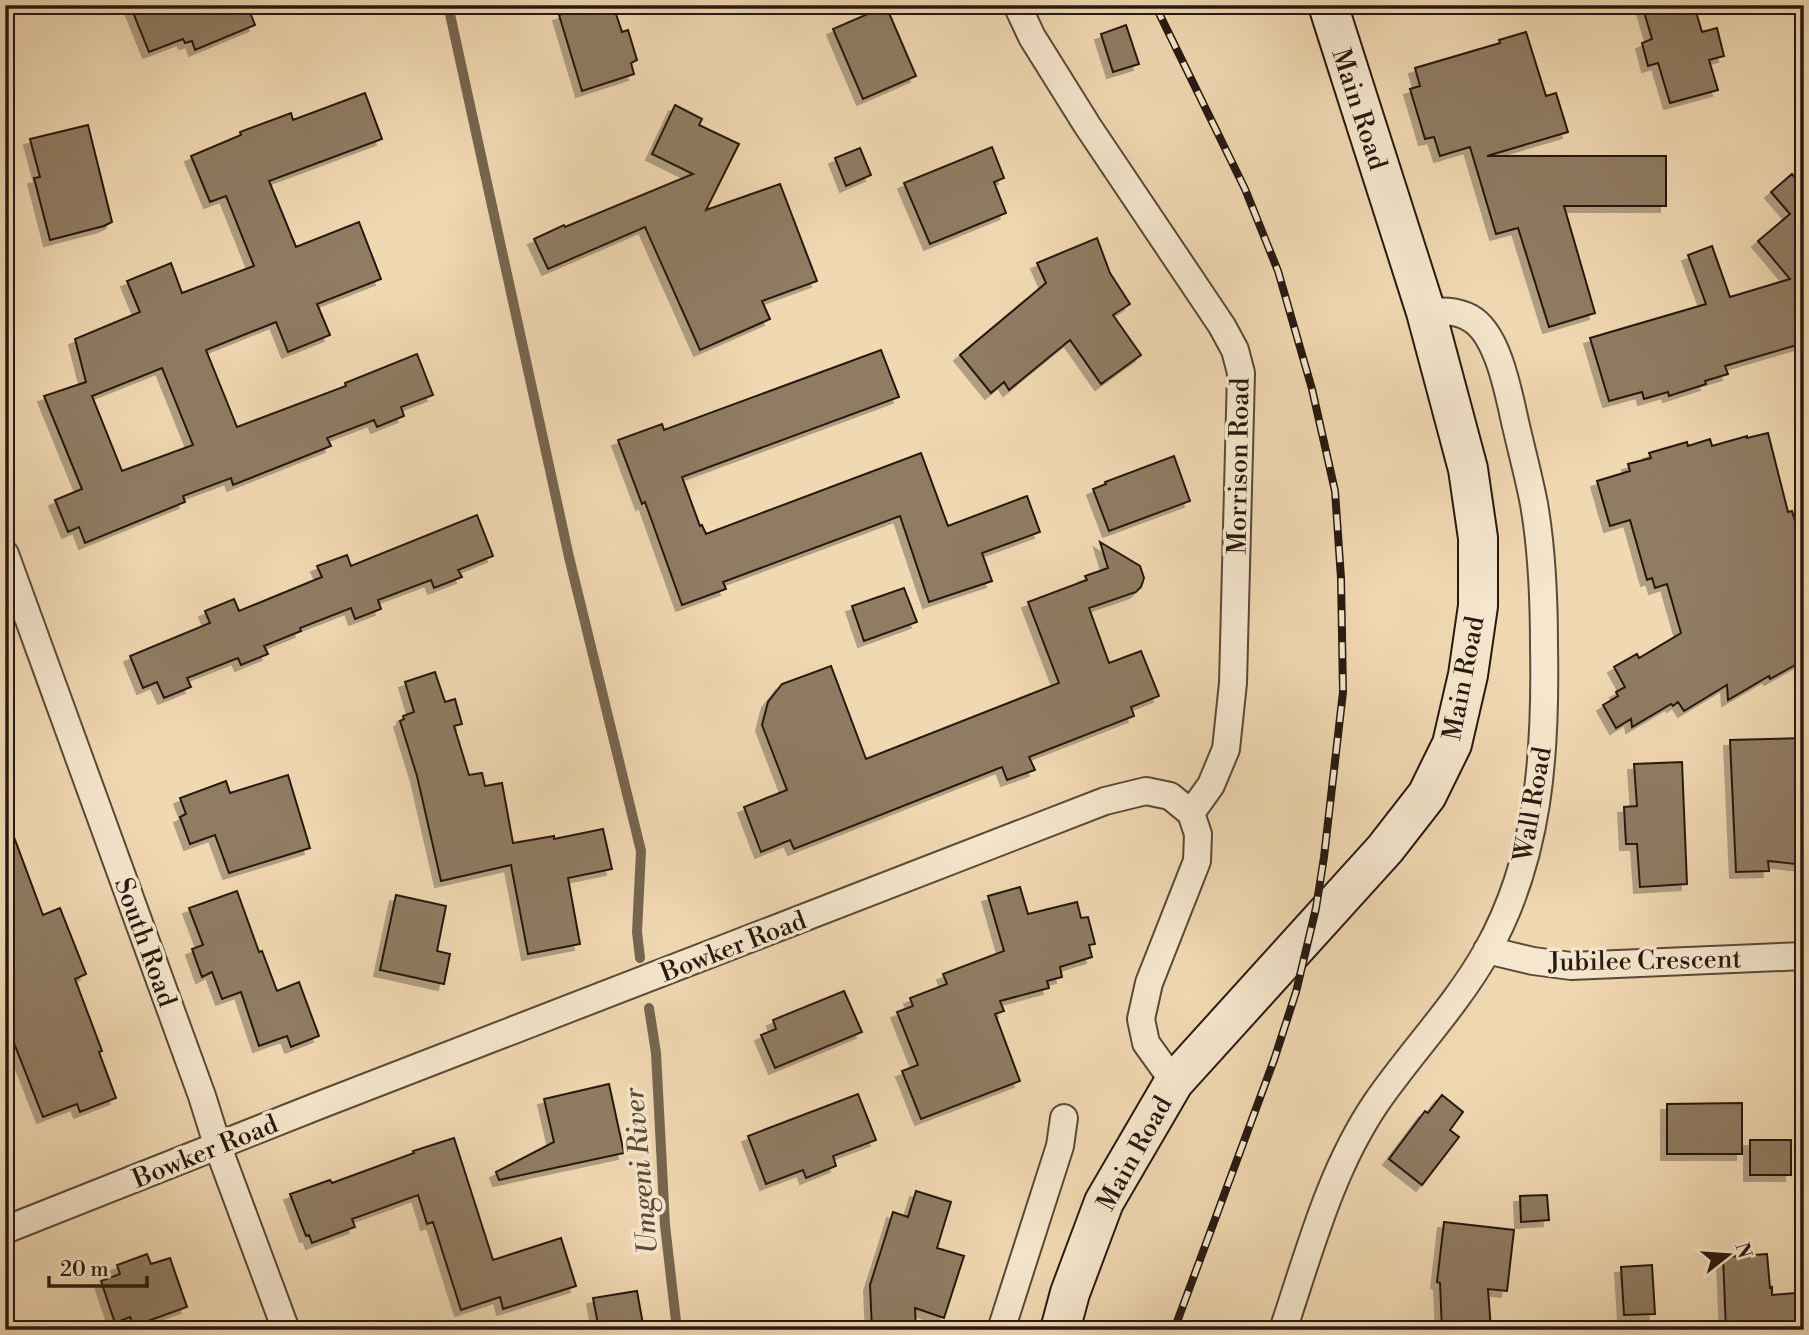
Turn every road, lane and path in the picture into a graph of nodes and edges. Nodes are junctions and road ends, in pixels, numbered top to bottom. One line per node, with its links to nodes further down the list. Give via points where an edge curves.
1 (1017, 5): 5 (street, Morrison Road, via 1031,37 1087,125 1222,326 1241,373 1229,723 1226,749)
2 (1328, 5): 3 (main road, Main Road)
3 (1426, 312): 6 (street, Wall Road, via 1451,311 1472,318 1496,354 1534,505 1544,597 1545,713 1534,822 1524,861); 8 (main road, Main Road, via 1468,469 1478,538 1478,606 1452,744 1427,795 1385,849)
4 (5, 554): 10 (street, South Road)
5 (1191, 813): 8 (street, via 1198,834 1197,861 1149,983 1141,1019 1146,1043); 10 (street, Bowker Road, via 1170,796 1146,791 1105,801)
6 (1487, 950): 7 (street, Jubilee Crescent, via 1571,966); 15 (street, Wall Road, via 1376,1104 1347,1152)
7 (1804, 956)
8 (1174, 1082): 14 (main road, Main Road, via 1104,1202)
9 (1064, 1118): 13 (street, via 1060,1146)
10 (218, 1147): 11 (street, Bowker Road); 12 (street, South Road)
11 (5, 1230)
12 (286, 1330)
13 (1001, 1330)
14 (1060, 1330)
15 (1283, 1330)

